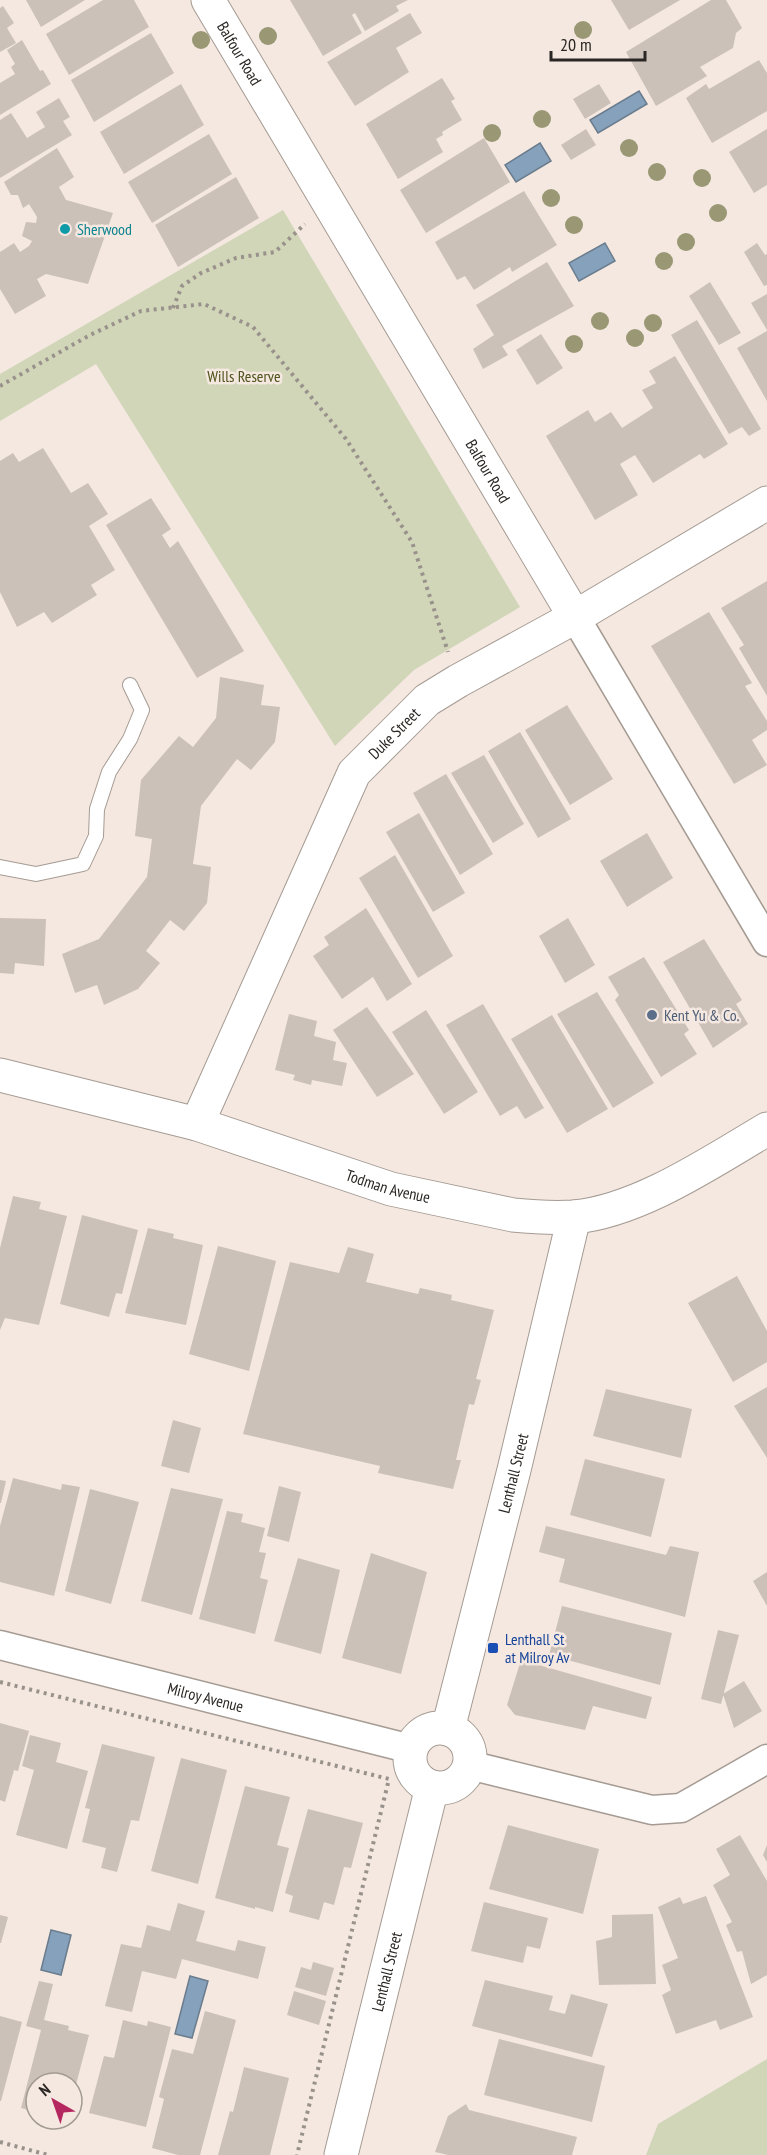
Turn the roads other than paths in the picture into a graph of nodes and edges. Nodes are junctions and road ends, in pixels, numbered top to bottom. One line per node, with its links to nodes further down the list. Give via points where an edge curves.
1 (208, 0): 3 (street, Balfour Road)
2 (767, 503): 3 (street, Duke Street)
3 (575, 617): 6 (street, Balfour Road); 8 (street, Duke Street, via 427,700 354,773)
4 (130, 685): 5 (lane, via 142,710 130,739 109,772 97,808 96,836 82,864 36,874)
5 (0, 867)
6 (767, 942)
7 (0, 1075): 8 (street, Todman Avenue)
8 (197, 1124): 10 (street, Todman Avenue, via 391,1189 513,1215)
9 (767, 1129): 10 (street, Todman Avenue, via 665,1187 622,1205)
10 (574, 1217): 12 (street, Lenthall Street)
11 (0, 1645): 13 (street, Milroy Avenue)
12 (448, 1730): 13 (street, via 439,1728 422,1735); 15 (street, via 464,1739)
13 (411, 1749): 16 (street, via 416,1777)
14 (767, 1759): 15 (street, via 681,1808 652,1810)
15 (469, 1766): 16 (street, via 459,1781 442,1788)
16 (432, 1787): 17 (street, Lenthall Street)
17 (341, 2155)

